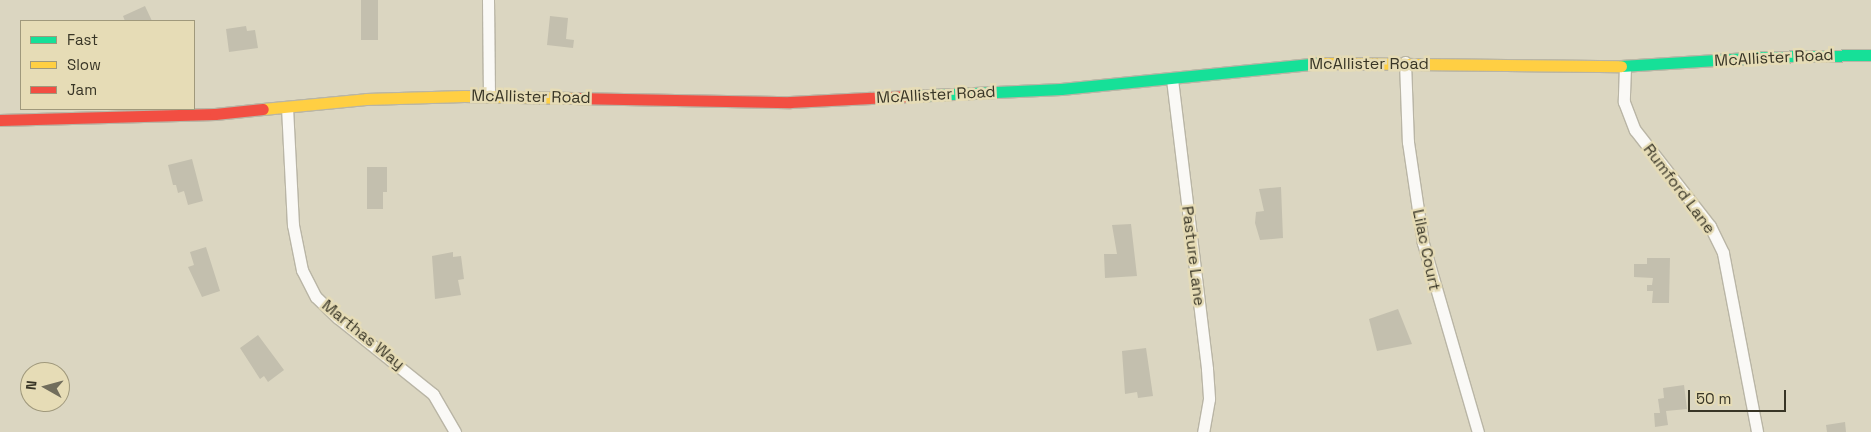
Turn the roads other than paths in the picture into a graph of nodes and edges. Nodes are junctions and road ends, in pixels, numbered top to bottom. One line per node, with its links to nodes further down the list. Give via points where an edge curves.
1 (488, 0): 6 (street)
2 (1871, 55): 4 (street, McAllister Road, via 1764,57)
3 (1405, 62): 4 (street, McAllister Road); 5 (street, McAllister Road, via 1337,61); 11 (street, Lilac Court, via 1408,142 1422,243)
4 (1624, 66): 12 (street, Rumford Lane, via 1624,102 1635,130 1710,226 1723,253)
5 (1172, 79): 6 (street, McAllister Road, via 1061,89 790,102); 10 (street, Pasture Lane, via 1207,369 1209,399)
6 (489, 95): 7 (street, McAllister Road)
7 (287, 107): 8 (street, McAllister Road, via 215,114); 9 (street, Marthas Way, via 293,226 302,270 316,297 338,318 433,394)
8 (0, 120)
9 (455, 432)
10 (1203, 432)
11 (1478, 432)
12 (1757, 432)

